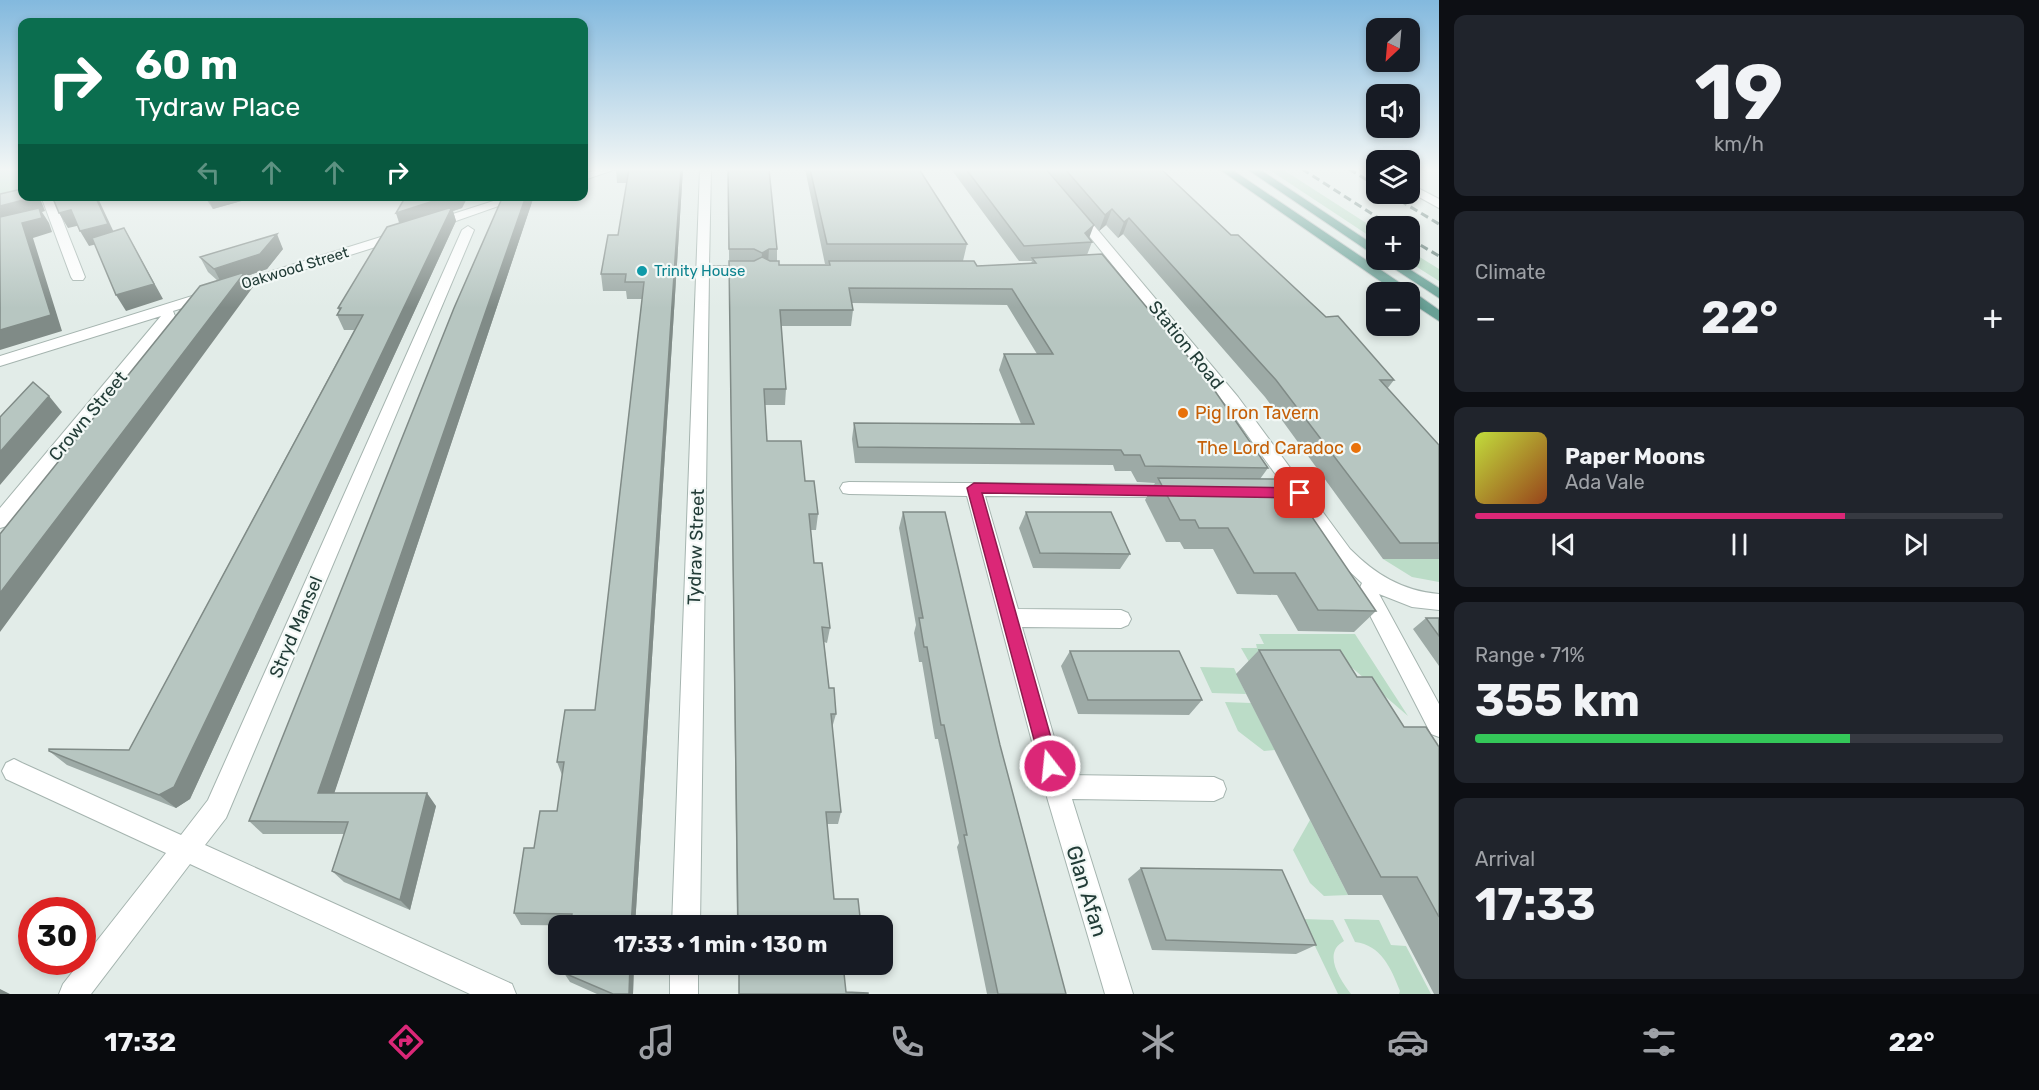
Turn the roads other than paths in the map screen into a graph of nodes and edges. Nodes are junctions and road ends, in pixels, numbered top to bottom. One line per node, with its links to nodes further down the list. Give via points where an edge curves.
1 (52, 215): 8 (street)
2 (54, 215): 16 (street)
3 (461, 215): 20 (street, Oakwood Street)
4 (705, 215): 13 (street, Tydraw Street)
5 (1078, 215): 11 (street, Station Road)
6 (1292, 215): 17 (main road)
7 (1321, 215): 10 (main road)
8 (40, 218)
9 (468, 230): 37 (street, Stryd Mansel, via 217,809)
10 (1366, 246)
11 (1118, 262): 12 (street); 27 (street, Station Road, via 1232,401)
12 (1097, 263)
13 (704, 270): 14 (street); 38 (street, Tydraw Street)
14 (753, 270)
15 (1402, 270): 18 (main road)
16 (78, 278)
17 (1389, 282)
18 (1439, 294)
19 (1420, 303): 21 (main road)
20 (165, 309): 22 (street, Oakwood Street); 28 (street, Crown Street, via 168,316 164,325)
21 (1439, 316)
22 (0, 361)
23 (849, 488): 24 (street)
24 (974, 488): 25 (street); 31 (street, Glan Afan)
25 (1188, 491)
26 (1278, 492): 27 (street)
27 (1300, 493): 29 (street, Station Road, via 1343,555)
28 (0, 521)
29 (1372, 581): 30 (street, Station Road, via 1402,595); 33 (street, via 1368,592)
30 (1439, 602)
31 (1009, 618): 32 (street); 35 (street, Glan Afan)
32 (1121, 619)
33 (1439, 726)
34 (14, 771): 37 (street)
35 (1056, 787): 36 (street); 43 (street, Glan Afan)
36 (1214, 789)
37 (187, 849): 40 (street, Stryd Mansel); 41 (street)
38 (686, 915)
39 (684, 975): 42 (street)
40 (73, 994)
41 (502, 994)
42 (684, 994)
43 (1119, 994)

